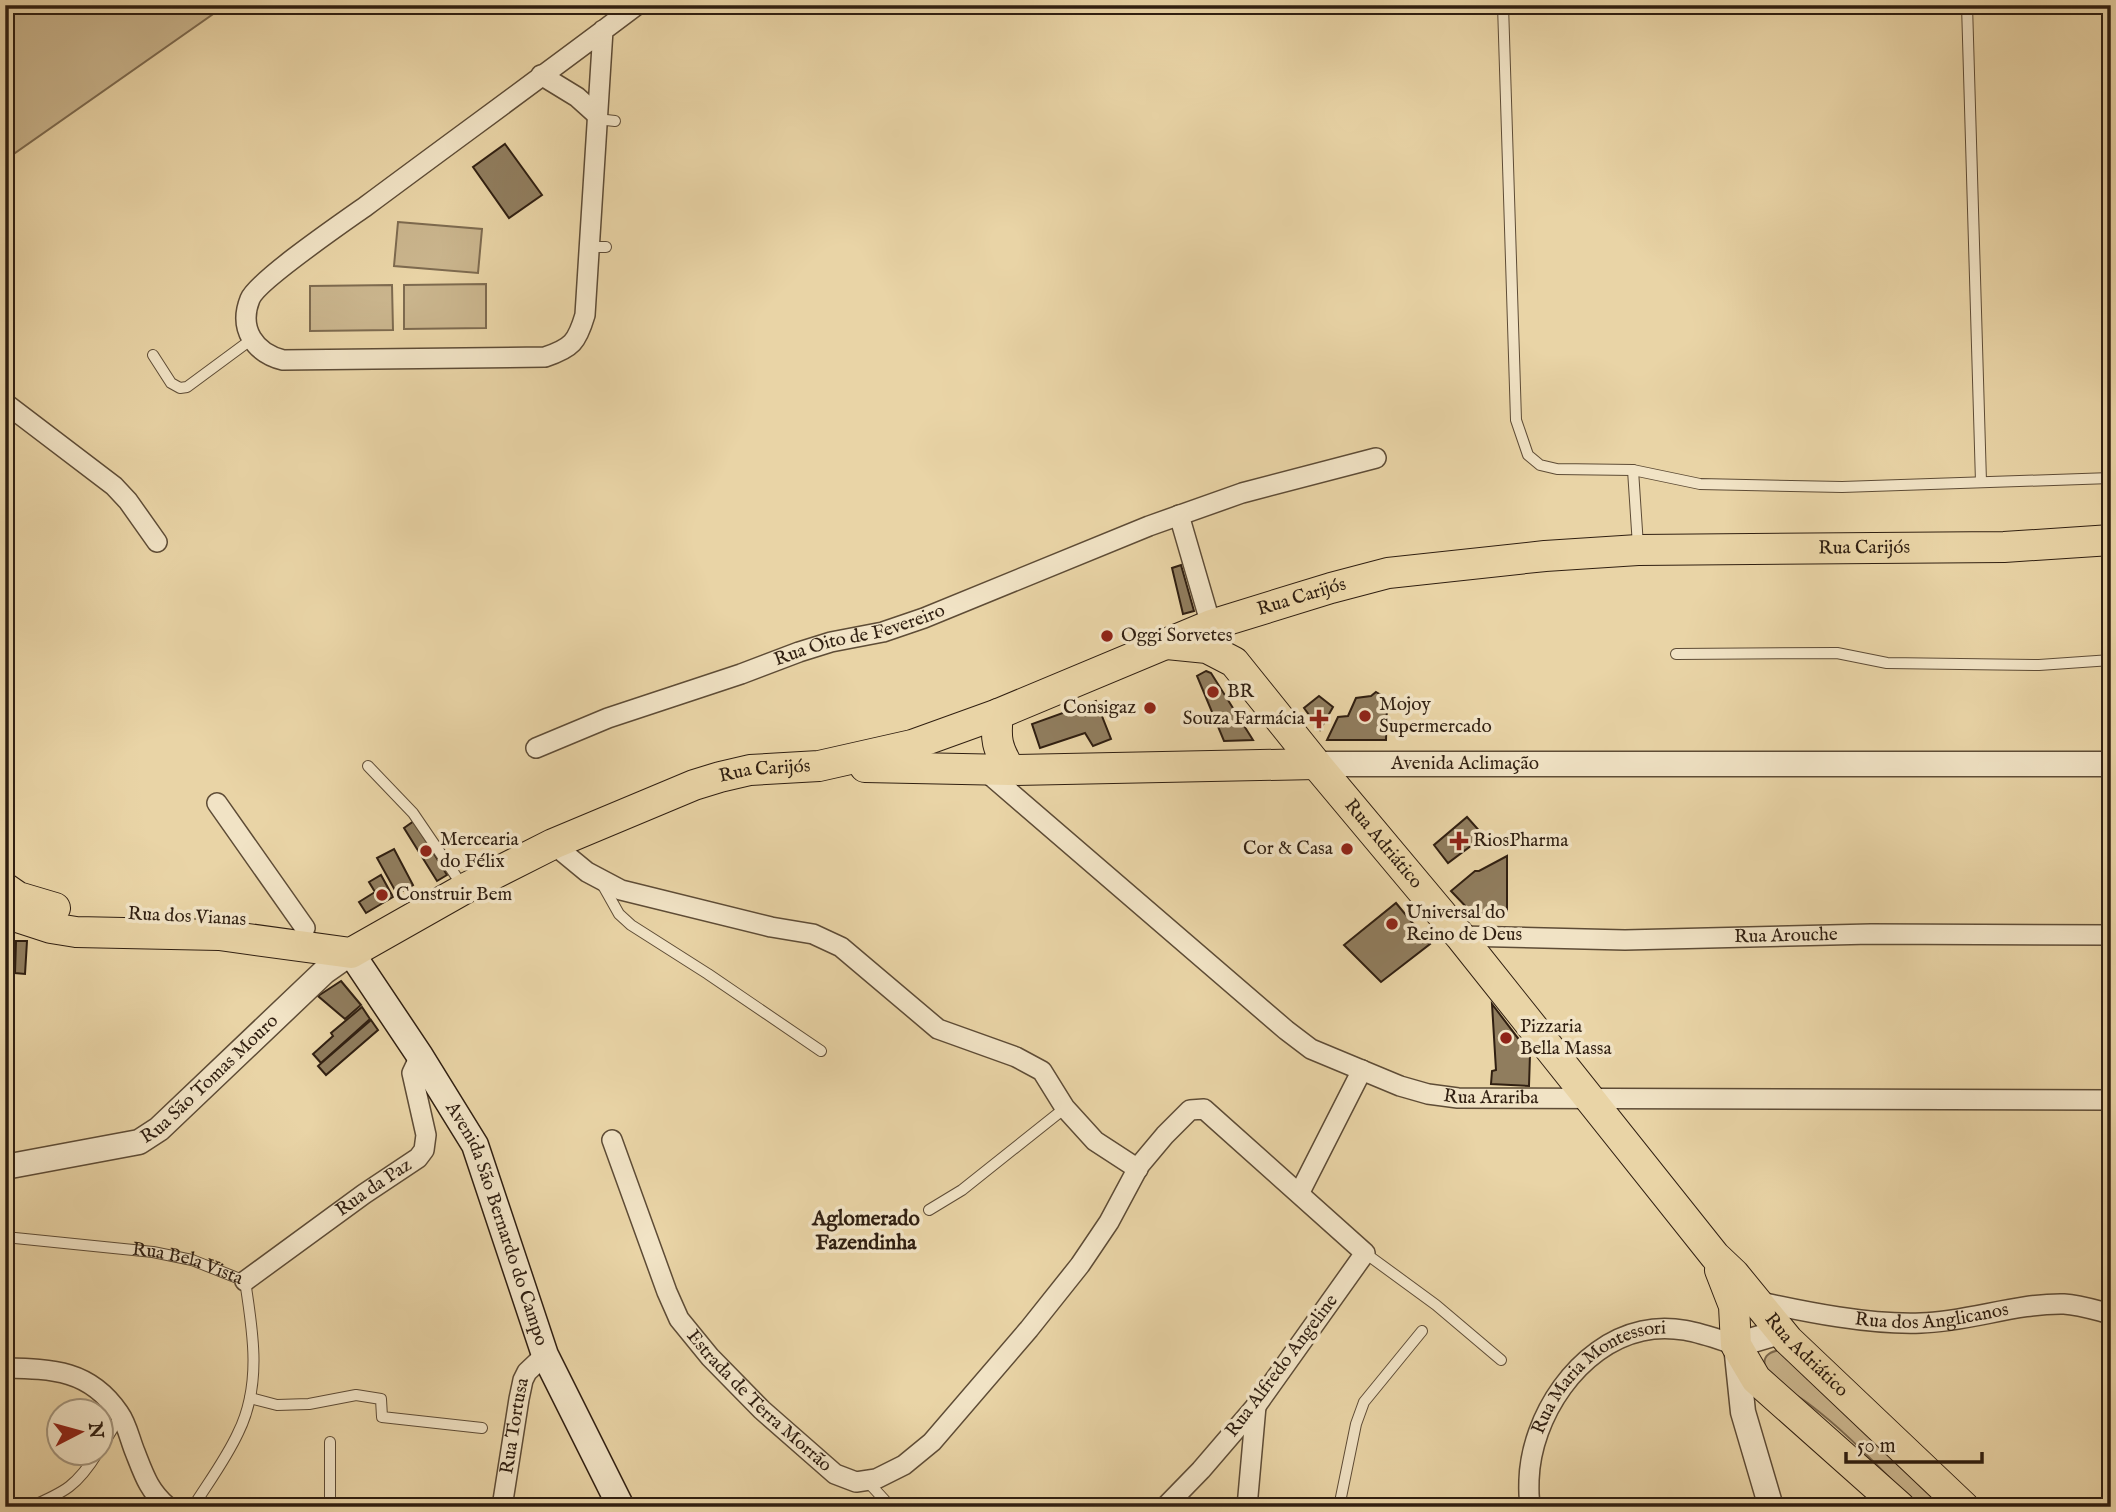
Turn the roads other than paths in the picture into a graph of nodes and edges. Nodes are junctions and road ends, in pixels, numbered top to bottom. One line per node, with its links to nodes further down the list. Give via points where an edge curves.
1 (637, 5): 4 (street)
2 (1503, 5): 11 (lane, via 1520,436 1528,454 1540,465)
3 (1967, 5): 13 (lane)
4 (603, 30): 5 (street); 6 (street)
5 (541, 75): 6 (street); 7 (street, via 261,285 250,297 247,313)
6 (603, 118): 7 (street, via 598,247 580,331 562,352 545,357 283,360 261,351)
7 (252, 339): 8 (lane, via 187,387 171,383)
8 (153, 355)
9 (5, 403): 16 (street, via 114,486)
10 (1376, 458): 14 (street, Rua Oito de Fevereiro, via 1242,493)
11 (1633, 470): 13 (lane, via 1700,484 1842,487); 17 (lane)
12 (2111, 478): 13 (lane)
13 (1981, 482)
14 (1180, 515): 19 (street); 25 (street, Rua Oito de Fevereiro, via 924,618 799,652)
15 (2111, 540): 17 (main road, Rua Carijós, via 2004,547)
16 (157, 542)
17 (1638, 550): 18 (main road, Rua Carijós, via 1388,573)
18 (1265, 607): 19 (main road, Rua Carijós); 23 (main road, via 1239,634)
19 (1210, 625): 20 (main road, Rua Carijós)
20 (1166, 644): 23 (main road, Rua Adriático, via 1207,648); 24 (main road, Rua Carijós)
21 (1676, 654): 22 (lane, via 1837,653 1887,663 2039,665)
22 (2111, 660)
23 (1234, 662): 26 (main road, Rua Adriático)
24 (998, 714): 29 (main road, Rua Carijós, via 912,745); 30 (main road)
25 (536, 748)
26 (1316, 764): 27 (street, Avenida Aclimação); 30 (main road, Avenida Aclimação); 39 (main road, Rua Adriático)
27 (2111, 764)
28 (368, 766): 35 (lane, via 414,813)
29 (819, 766): 30 (main road, Avenida Aclimação); 32 (main road, Rua Carijós, via 750,770 720,777)
30 (997, 769): 43 (street, Rua Arariba, via 1286,1030 1311,1049)
31 (217, 803): 37 (street)
32 (553, 844): 33 (street); 35 (main road, Rua Carijós)
33 (601, 881): 41 (lane, via 619,914 631,925); 46 (street, via 621,890 813,934 841,947 938,1029 1042,1071)
34 (5, 888): 37 (main road, Rua dos Vianas, via 19,897 78,912 221,916)
35 (464, 889): 40 (main road, Rua Carijós)
36 (5, 913): 40 (main road, Rua dos Vianas, via 76,932 219,935)
37 (305, 928): 40 (main road, Rua dos Vianas)
38 (2111, 935): 39 (street, Rua Arouche, via 1625,940)
39 (1460, 936): 44 (main road, Rua Adriático)
40 (361, 948): 42 (main road, Avenida São Bernardo do Campo); 48 (street, Rua São Tomas Mouro, via 324,972 159,1129 139,1142)
41 (821, 1051)
42 (420, 1056): 55 (street, Rua da Paz, via 412,1073 426,1135 418,1158); 60 (main road, Avenida São Bernardo do Campo, via 475,1145)
43 (1362, 1070): 44 (street, Rua Arariba, via 1400,1086 1458,1098); 50 (street)
44 (1591, 1100): 45 (street, Rua Arariba); 54 (main road, Rua Adriático)
45 (2111, 1100)
46 (1065, 1108): 49 (street, via 1095,1141); 51 (lane, via 962,1190)
47 (612, 1140): 72 (street, Estrada de Terra Morrão, via 679,1319 762,1410 835,1474 856,1482)
48 (5, 1167)
49 (1138, 1169): 50 (street, via 1191,1110 1204,1109); 72 (street, via 1080,1265 932,1442 904,1465)
50 (1300, 1192): 53 (street)
51 (929, 1210)
52 (15, 1238): 55 (lane, Rua Bela Vista, via 153,1252 192,1260)
53 (1365, 1253): 61 (lane); 65 (street, Rua Alfredo Angeline)
54 (1715, 1256): 56 (main road, Rua Adriático); 59 (main road, Rua Adriático, via 1734,1306)
55 (245, 1280): 64 (lane, Rua Bela Vista, via 253,1336)
56 (1755, 1301): 57 (street, Rua dos Anglicanos, via 1897,1323 1967,1319 2064,1304); 59 (main road, Rua Adriático)
57 (2111, 1314)
58 (1422, 1331): 82 (lane, via 1364,1402)
59 (1757, 1339): 63 (main road, Rua Adriático); 69 (street, via 1743,1412); 83 (street, Rua Maria Montessori, via 1662,1328 1616,1339 1592,1355 1557,1395 1538,1434 1530,1466); 86 (main road, Rua Adriático)
60 (545, 1354): 77 (street, Rua Tortusa, via 523,1380); 78 (main road, Avenida São Bernardo do Campo)
61 (1501, 1360)
62 (5, 1368): 66 (street, via 53,1370 78,1378 94,1385)
63 (1756, 1379): 69 (street); 85 (main road, Rua Adriático)
64 (250, 1398): 68 (lane, via 277,1405 356,1395 381,1399 382,1417); 75 (lane, Rua Bela Vista, via 238,1434)
65 (1256, 1406): 80 (street, Rua Alfredo Angeline); 81 (street)
66 (121, 1415): 67 (lane); 74 (street, via 147,1481)
67 (116, 1423)
68 (482, 1428)
69 (1752, 1441): 84 (street)
70 (330, 1442): 76 (lane)
71 (88, 1466): 73 (lane, via 78,1481)
72 (866, 1480): 79 (lane)
73 (30, 1507)
74 (168, 1507)
75 (193, 1507)
76 (330, 1507)
77 (502, 1507)
78 (621, 1507)
79 (891, 1507)
80 (1165, 1507)
81 (1247, 1507)
82 (1339, 1507)
83 (1531, 1507)
84 (1771, 1507)
85 (1900, 1507)
86 (1964, 1507)

